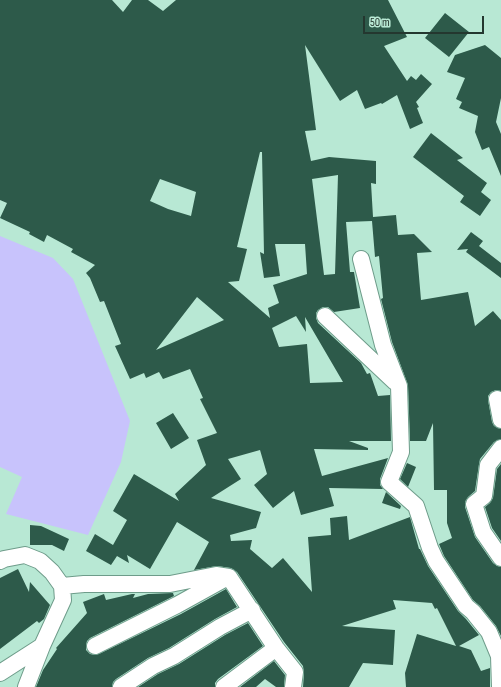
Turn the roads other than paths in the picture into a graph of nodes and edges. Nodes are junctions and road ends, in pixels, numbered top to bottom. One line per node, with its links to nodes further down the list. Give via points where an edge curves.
1 (360, 259): 3 (street, via 383,345)
2 (325, 316): 3 (street)
3 (399, 386): 21 (street, via 401,452 389,482 416,506 436,561 466,606 489,632 499,656)
4 (497, 399): 5 (street)
5 (501, 420)
6 (501, 448): 7 (street, via 488,465 484,496 474,504 483,532)
7 (501, 558)
8 (0, 561): 10 (street, via 24,555 35,559 52,572)
9 (229, 577): 10 (street, via 216,575 170,584); 11 (street); 13 (street)
10 (62, 586): 12 (street, via 63,600)
11 (252, 610): 14 (street); 17 (street)
12 (42, 646): 15 (street); 16 (street)
13 (95, 646)
14 (276, 648): 19 (street); 20 (street, via 295,672)
15 (0, 673)
16 (26, 687)
17 (121, 687)
18 (216, 687): 19 (street)
19 (223, 687)
20 (293, 687)
21 (500, 687)

